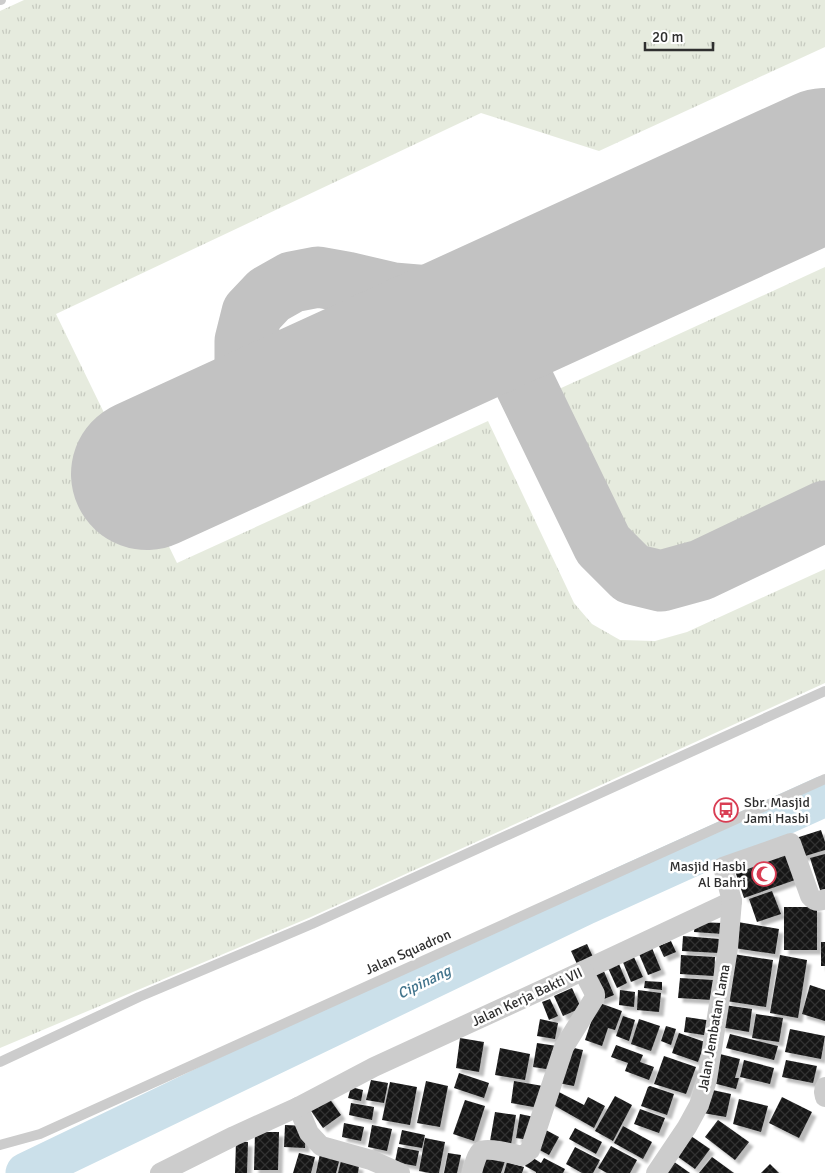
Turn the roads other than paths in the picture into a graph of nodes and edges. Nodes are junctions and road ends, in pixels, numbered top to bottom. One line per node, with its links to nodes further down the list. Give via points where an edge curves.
1 (825, 691): 6 (lane)
2 (825, 779): 10 (lane, Jalan Squadron, via 40,1134)
3 (825, 899): 4 (street, via 817,901 810,896 790,843 723,867)
4 (732, 901): 5 (street, Jalan Kerja Bakti VII); 15 (street, Jalan Jembatan Lama, via 728,948 707,1080 687,1128)
5 (583, 971): 9 (street, Jalan Kerja Bakti VII, via 374,1067); 14 (street, via 595,997 564,1047 530,1150 522,1156 482,1150)
6 (0, 1062)
7 (825, 1087): 8 (street)
8 (825, 1097)
9 (298, 1107): 11 (street, via 310,1133 321,1146); 12 (street, Jalan Kerja Bakti VII)
10 (0, 1145)
11 (368, 1167): 13 (street)
12 (160, 1173)
13 (400, 1173)
14 (472, 1173)
15 (656, 1173)

